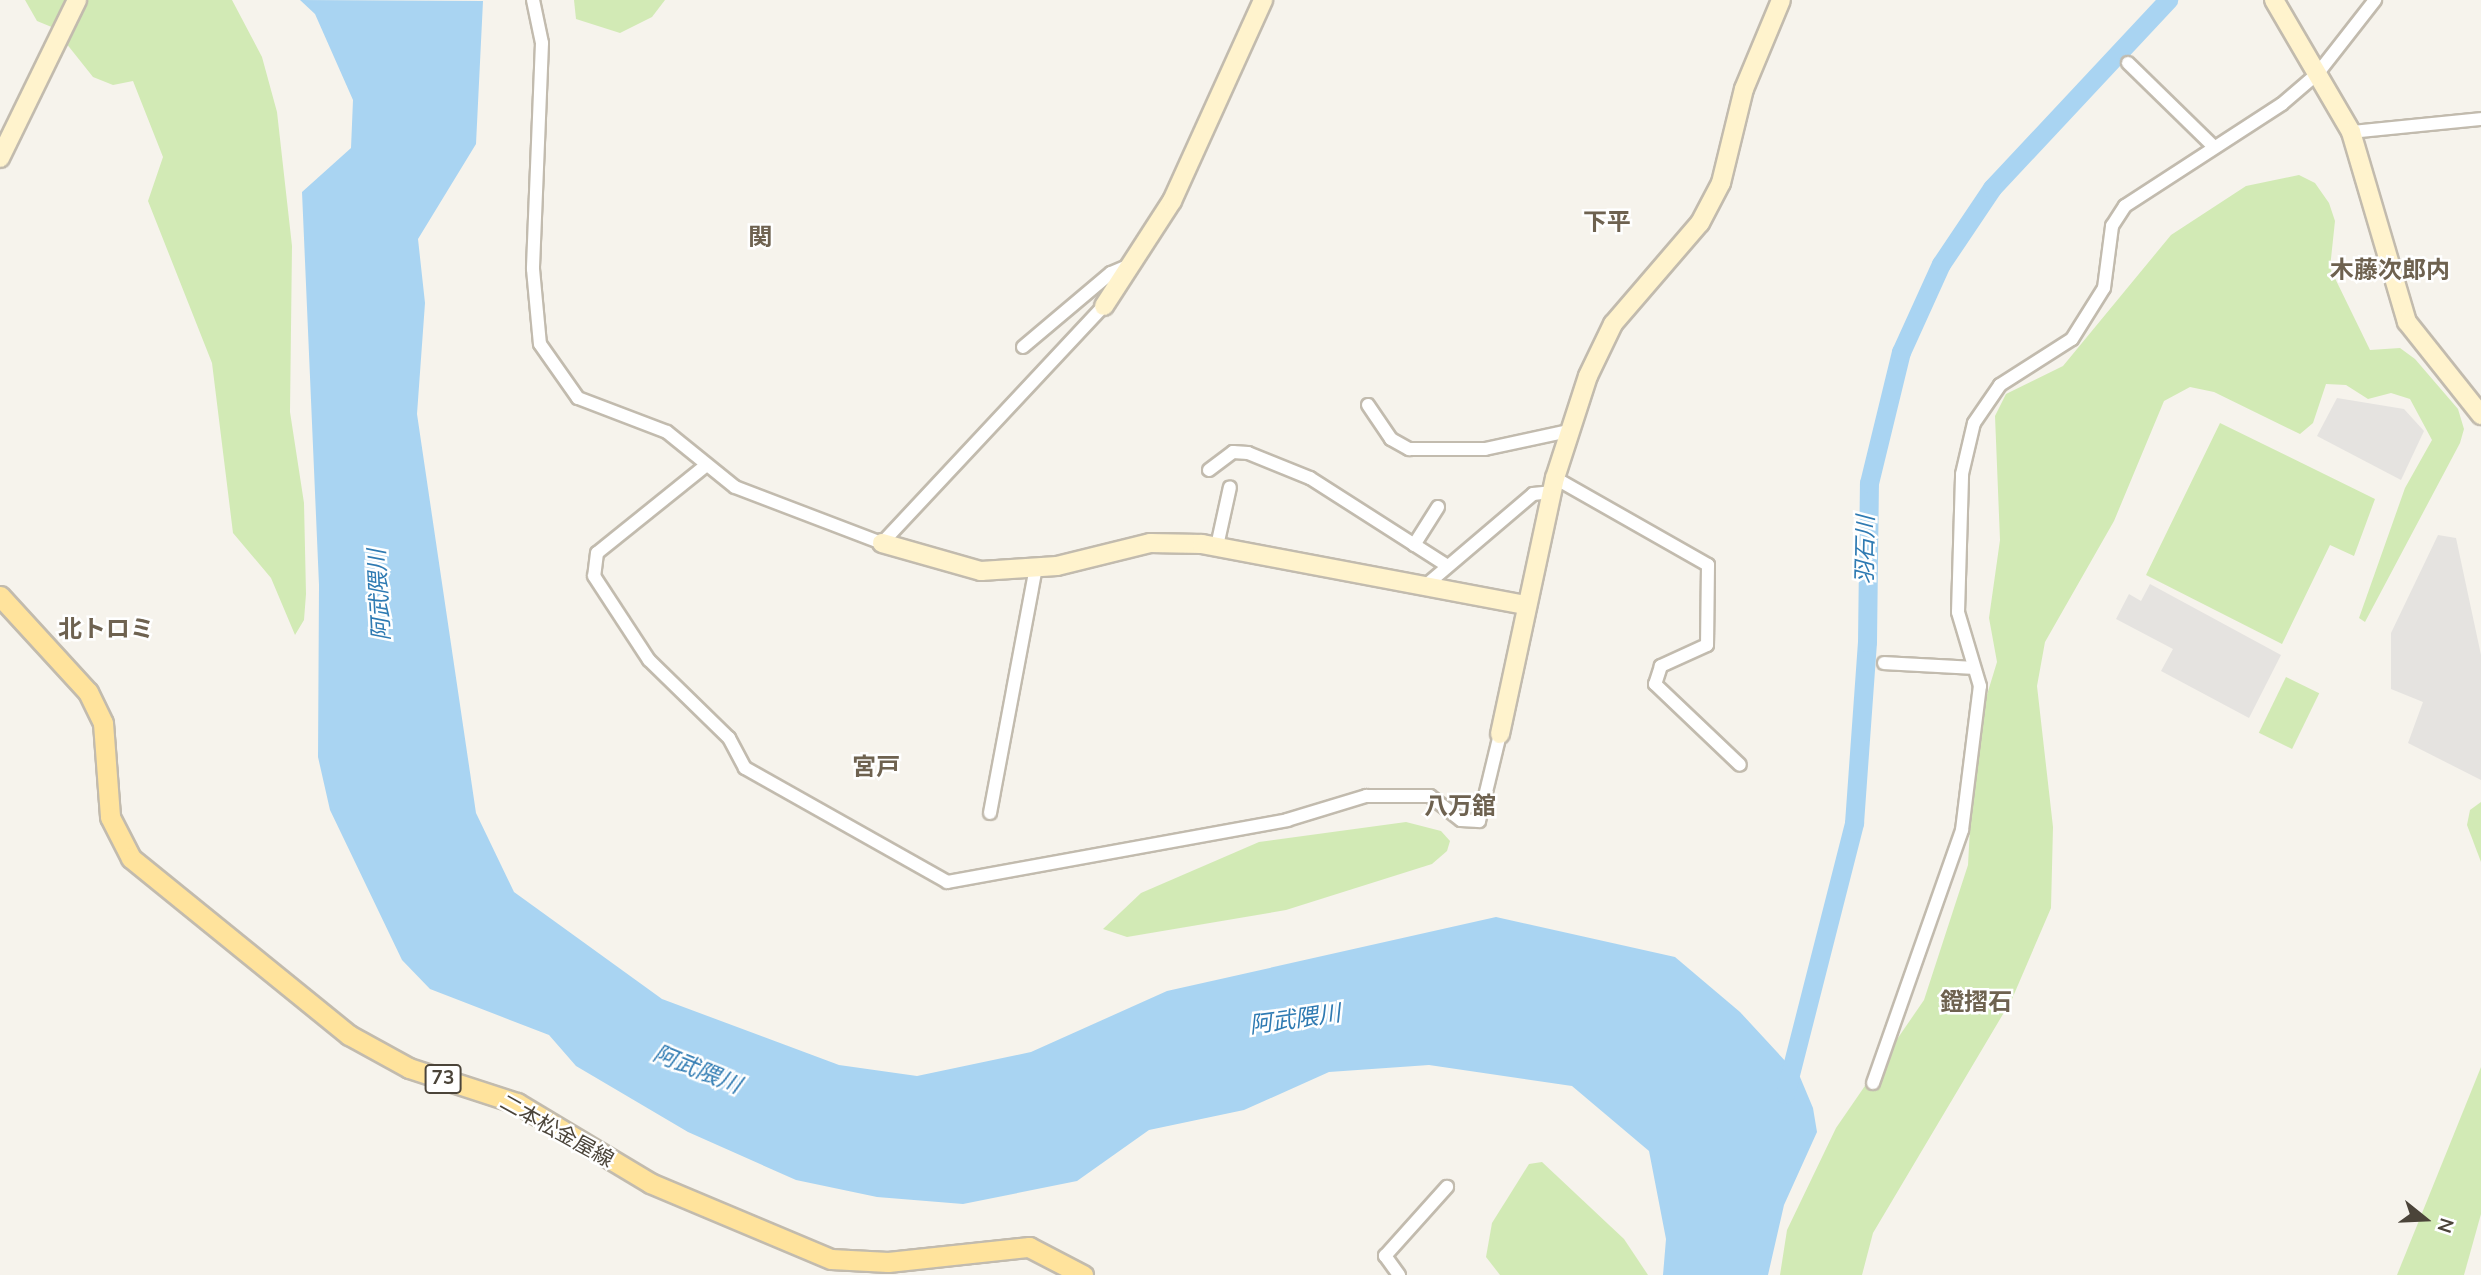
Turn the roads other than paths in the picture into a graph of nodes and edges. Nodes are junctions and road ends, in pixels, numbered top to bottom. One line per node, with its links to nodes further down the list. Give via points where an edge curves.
1 (77, 0): 12 (street)
2 (533, 0): 24 (street, via 542,43 533,313 552,370 586,403 667,432 735,487)
3 (1263, 0): 13 (street, via 1171,201)
4 (1781, 0): 18 (street, via 1744,89 1721,183 1700,223 1613,324)
5 (2274, 0): 8 (street)
6 (2375, 0): 8 (street)
7 (2128, 63): 11 (street)
8 (2318, 73): 10 (street); 11 (street)
9 (2481, 119): 10 (street)
10 (2351, 132): 17 (street, via 2407,322)
11 (2214, 147): 33 (street, via 2124,206 2112,226 2104,288 2071,339 2000,386 1973,423 1962,474 1958,612)
12 (0, 158)
13 (1135, 262): 14 (street); 15 (street, via 1111,273)
14 (1104, 306): 24 (street)
15 (1023, 347)
16 (1368, 405): 18 (street, via 1391,439 1409,449 1485,450)
17 (2481, 415)
18 (1569, 431): 21 (street)
19 (704, 467): 34 (street, via 597,553 594,576 649,660 729,738 745,768 947,882 1287,820 1366,796 1430,796 1461,820 1479,821)
20 (1209, 470): 25 (street, via 1233,452 1248,453 1310,478)
21 (1553, 485): 27 (street, via 1533,494); 31 (street); 35 (street, via 1708,565 1707,645 1661,666 1655,684)
22 (1230, 487): 26 (street)
23 (1437, 507): 25 (street)
24 (882, 543): 28 (street, via 957,568)
25 (1414, 545): 27 (street)
26 (1217, 546): 28 (street, via 1150,543); 29 (street)
27 (1446, 565): 29 (street)
28 (1036, 568): 36 (street)
29 (1425, 586): 31 (street)
30 (0, 596): 39 (main road, 二本松金屋線 / 73, via 88,692 103,723 110,817 131,858 349,1035 409,1068 517,1103 650,1183 831,1259 888,1262 1029,1247)
31 (1527, 605): 34 (street)
32 (1884, 663): 33 (street)
33 (1975, 668): 37 (street, via 1980,686 1962,830)
34 (1500, 734)
35 (1740, 765)
36 (989, 813)
37 (1872, 1083)
38 (1447, 1187): 40 (street, via 1385,1256)
39 (1083, 1275)
40 (1399, 1275)

